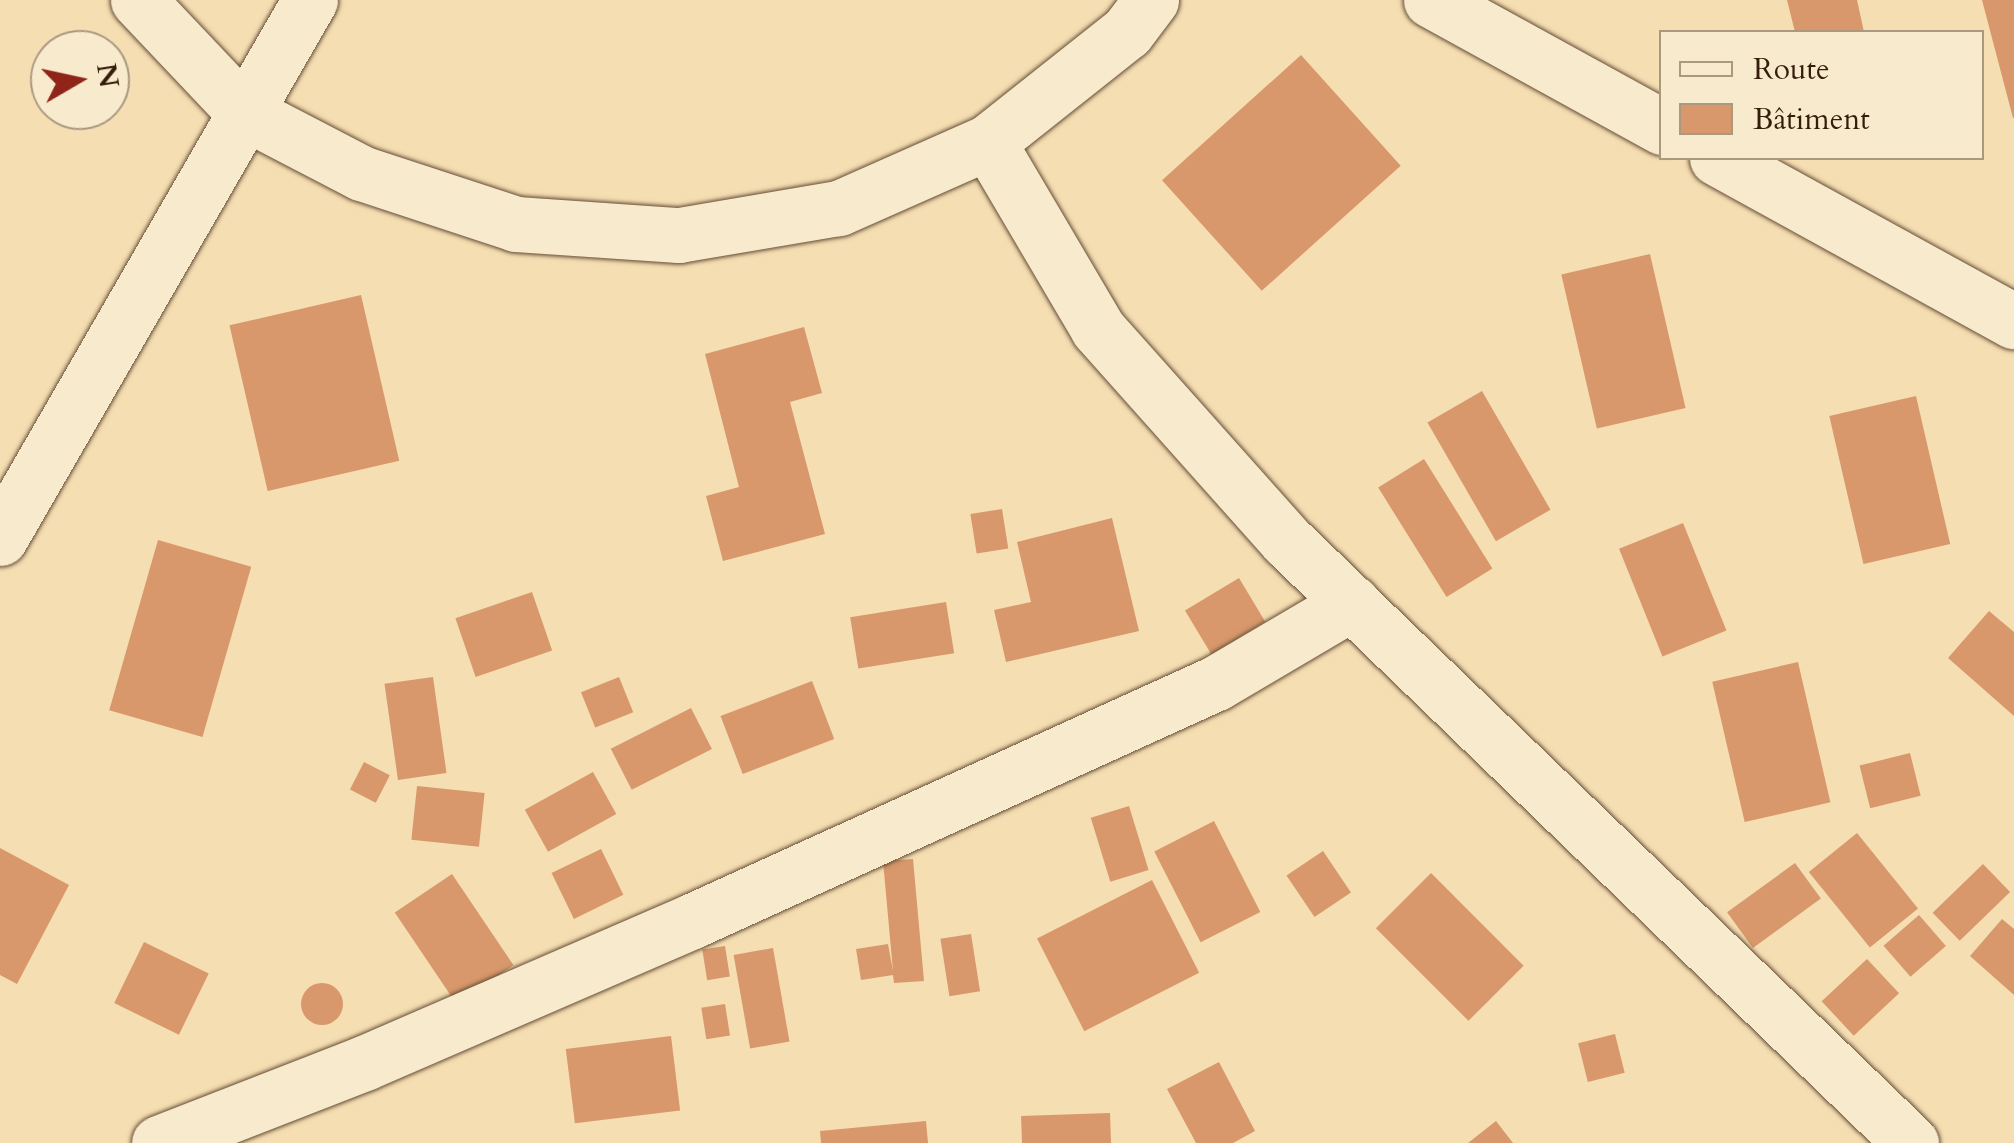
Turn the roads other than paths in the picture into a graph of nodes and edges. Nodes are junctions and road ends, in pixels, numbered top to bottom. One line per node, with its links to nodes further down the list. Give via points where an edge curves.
1 (138, 0): 5 (street)
2 (310, 0): 5 (street)
3 (1151, 0): 7 (street, via 1127,32)
4 (1430, 0): 6 (street)
5 (244, 112): 7 (street, via 361,173 516,224 678,235 839,208); 10 (street)
6 (1659, 125)
7 (988, 142): 11 (street, via 1098,330 1287,541)
8 (1720, 160): 9 (street)
9 (2014, 321)
10 (0, 538)
11 (1352, 603): 12 (street, via 1216,684 692,921); 13 (street)
12 (159, 1143)
13 (1911, 1143)

